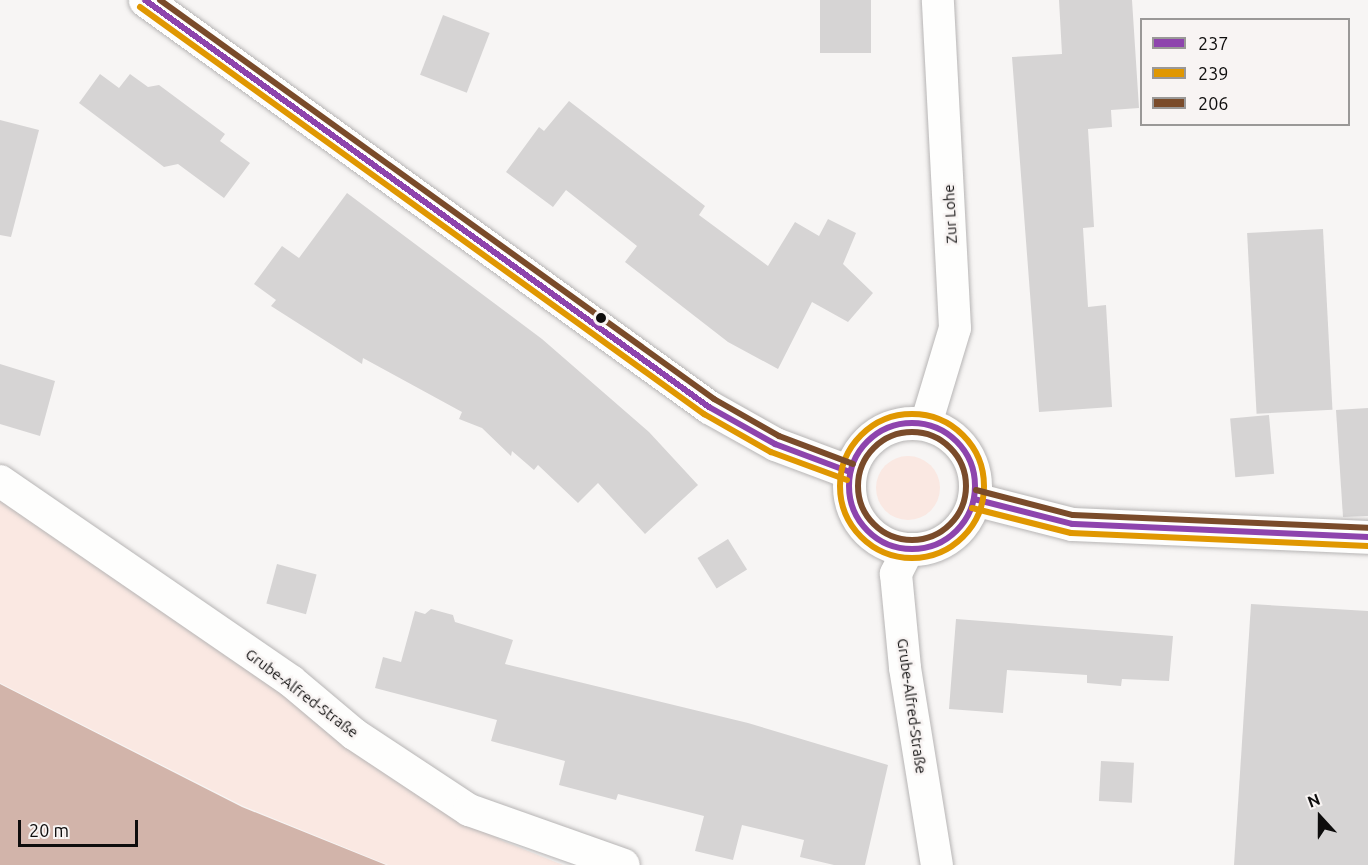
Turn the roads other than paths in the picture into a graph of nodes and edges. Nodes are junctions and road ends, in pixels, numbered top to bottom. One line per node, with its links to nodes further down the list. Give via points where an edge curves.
1 (146, 0): 4 (street, via 709,407 775,444)
2 (938, 0): 3 (street, Zur Lohe, via 955,328)
3 (926, 424): 4 (street, via 901,424 878,433 860,450); 6 (street, via 948,434 965,452 974,474)
4 (850, 471): 8 (street, via 850,499 861,524 881,542)
5 (0, 480): 9 (street, Grube-Alfred-Straße, via 291,681 354,734 470,810)
6 (974, 499): 7 (street, via 1072,524); 8 (street, via 966,520 951,537 930,547)
7 (1368, 537)
8 (908, 550): 10 (street, Grube-Alfred-Straße, via 896,574)
9 (624, 865)
10 (937, 865)

